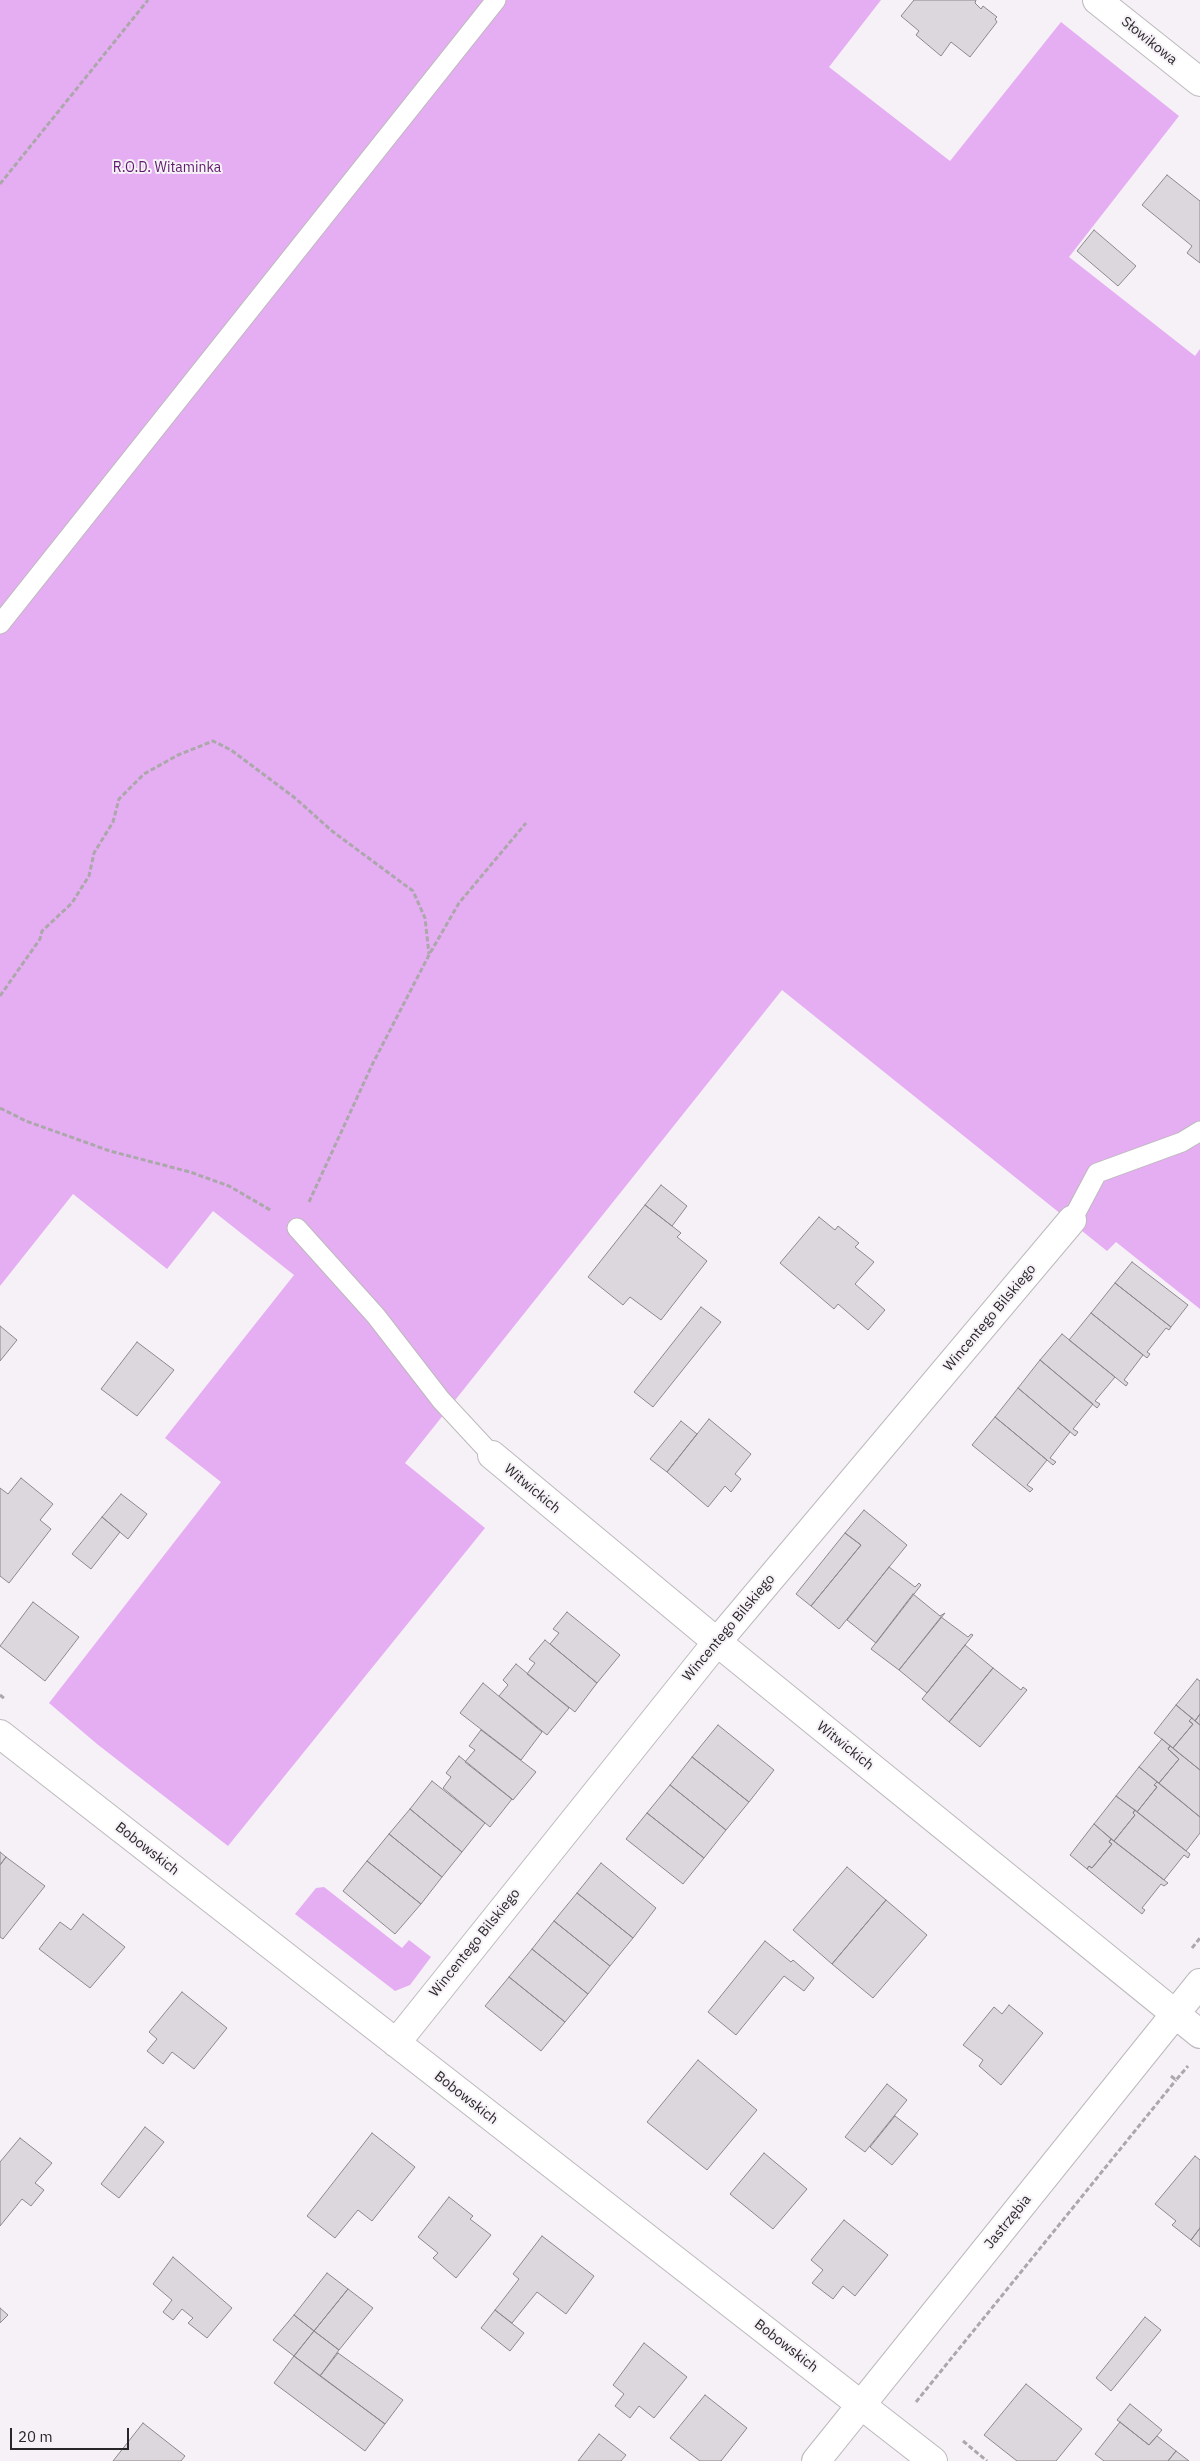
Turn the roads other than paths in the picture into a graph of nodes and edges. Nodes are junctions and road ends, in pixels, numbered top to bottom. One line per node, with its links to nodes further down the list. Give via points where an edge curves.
1 (496, 0): 4 (lane)
2 (1097, 0): 3 (street, Słowikowa)
3 (1200, 82)
4 (0, 624)
5 (1200, 1131): 6 (lane, via 1182,1142 1096,1172)
6 (1072, 1220): 9 (street, Wincentego Bilskiego)
7 (297, 1228): 8 (lane, via 376,1316 441,1400)
8 (492, 1455): 9 (street, Witwickich)
9 (717, 1642): 12 (street, Witwickich); 14 (street, Wincentego Bilskiego)
10 (0, 1734): 14 (street, Bobowskich)
11 (1200, 1983): 12 (street, Jastrzębia)
12 (1175, 2014): 13 (street, Witwickich); 15 (street, Jastrzębia)
13 (1200, 2034)
14 (396, 2043): 15 (street, Bobowskich)
15 (861, 2404): 16 (street, Jastrzębia); 17 (street, Bobowskich)
16 (816, 2461)
17 (933, 2461)

